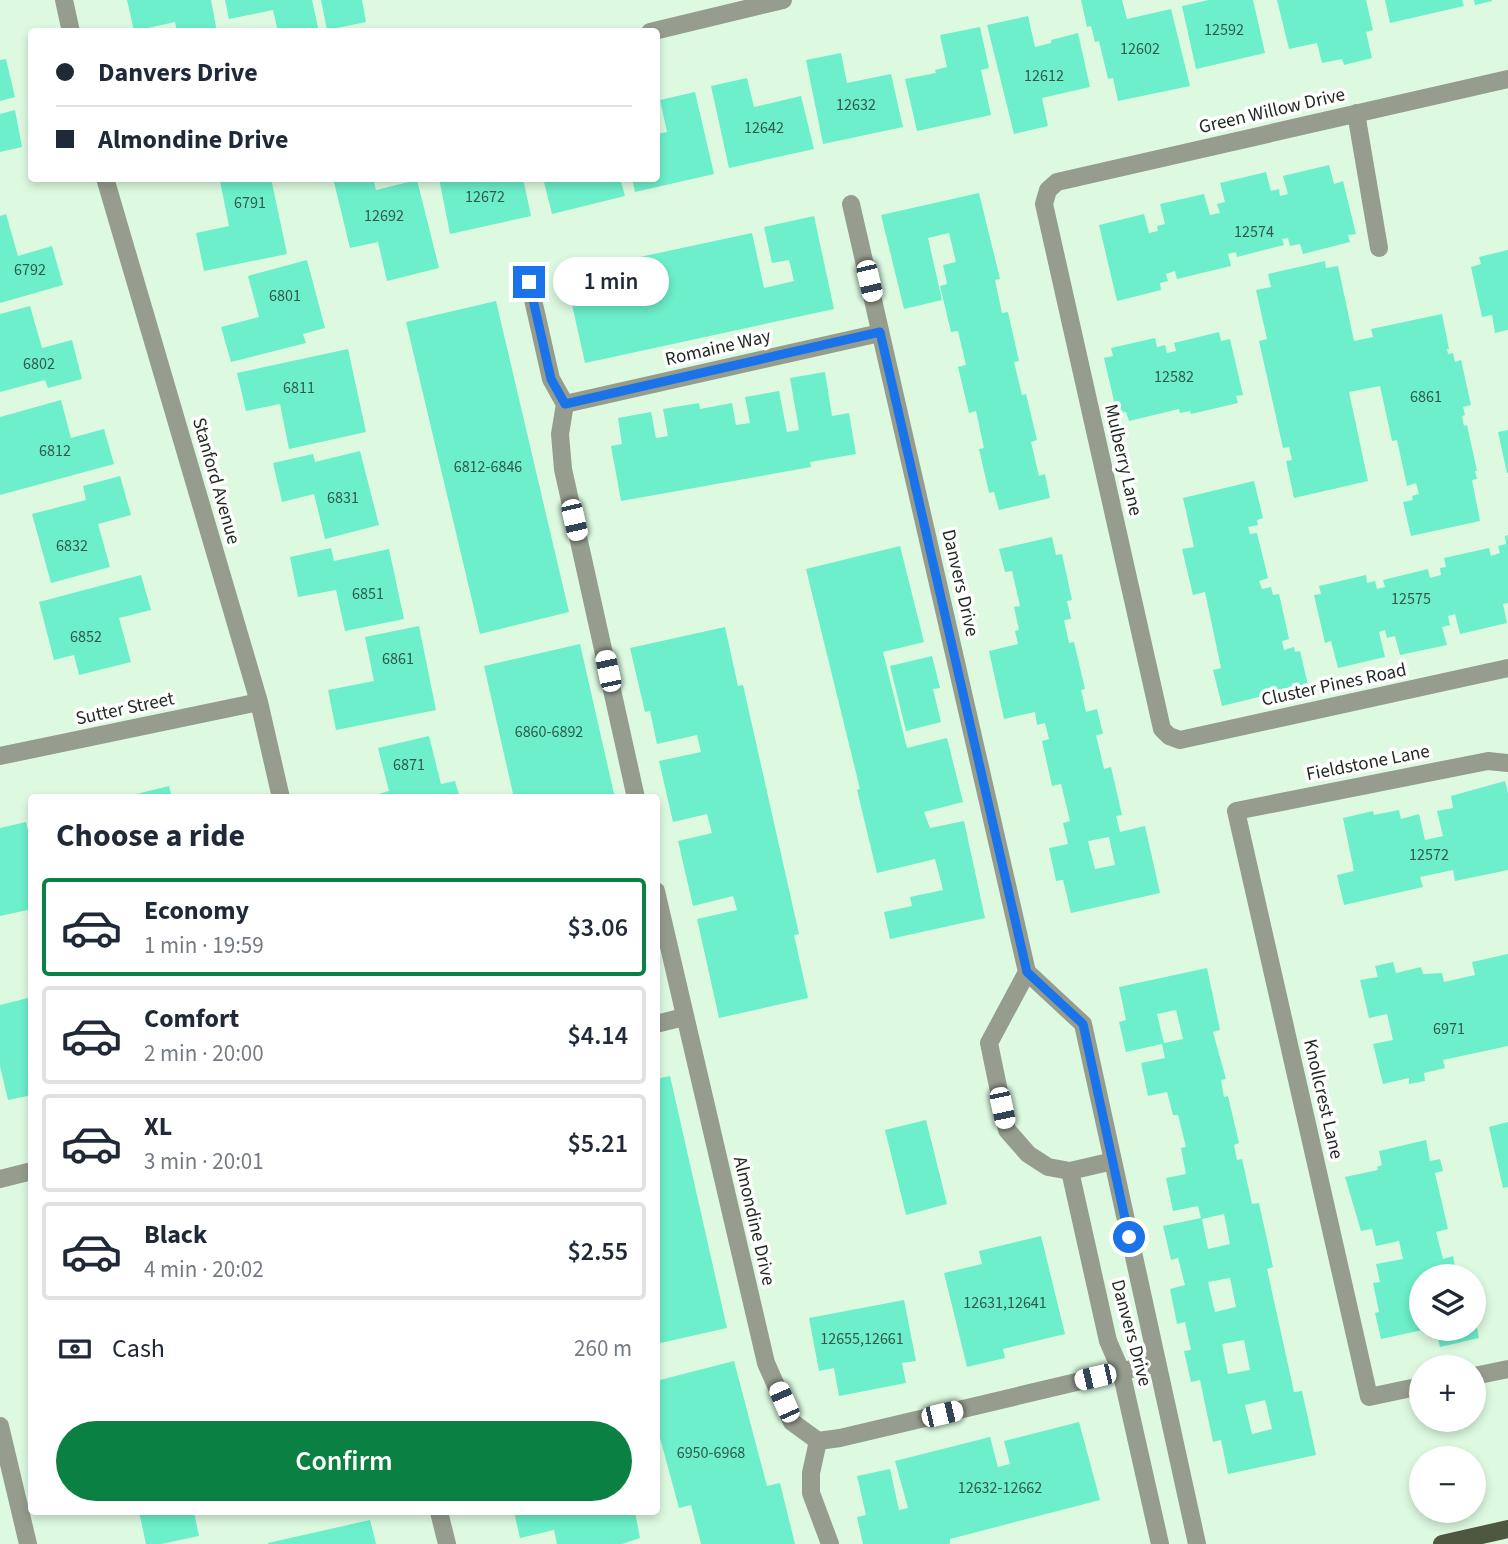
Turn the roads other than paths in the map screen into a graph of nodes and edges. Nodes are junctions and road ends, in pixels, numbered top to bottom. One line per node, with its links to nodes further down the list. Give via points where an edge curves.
1 (64, 0): 3 (street)
2 (783, 0): 4 (street)
3 (70, 28)
4 (660, 30)
5 (1508, 79): 6 (street, Green Willow Drive)
6 (1356, 114): 8 (street, Green Willow Drive, via 1057,182); 10 (street)
7 (106, 182): 15 (street, Stanford Avenue)
8 (1048, 190): 16 (street, Mulberry Lane, via 1044,204 1162,729)
9 (851, 204): 12 (street, Danvers Drive)
10 (1379, 248)
11 (529, 282): 13 (street, via 551,379)
12 (880, 332): 13 (street, Romaine Way); 23 (street, Danvers Drive)
13 (565, 404): 20 (street, via 559,434 563,469)
14 (1508, 668): 16 (street, Cluster Pines Road, via 1180,740)
15 (259, 702): 17 (street, Sutter Street); 19 (street, Stanford Avenue)
16 (1169, 737)
17 (0, 756)
18 (1508, 763): 21 (street, Fieldstone Lane, via 1488,761)
19 (280, 794)
20 (635, 794)
21 (1237, 811): 34 (street, Knollcrest Lane, via 1369,1397)
22 (660, 909): 24 (street, Almondine Drive)
23 (1027, 972): 26 (street, Danvers Drive, via 1083,1024); 27 (street, via 989,1043 1007,1130 1028,1154 1048,1167)
24 (684, 1017): 25 (street); 36 (street, Almondine Drive, via 766,1363 792,1422)
25 (660, 1023)
26 (1113, 1161): 27 (street); 30 (street, Danvers Drive)
27 (1070, 1171): 32 (street, Danvers Drive, via 1108,1341)
28 (28, 1172): 29 (street)
29 (0, 1178)
30 (1157, 1363): 32 (street); 43 (street, Danvers Drive)
31 (1508, 1369): 33 (street)
32 (1121, 1371): 36 (street); 42 (street, Danvers Drive)
33 (1486, 1374)
34 (1409, 1389)
35 (0, 1426): 39 (street)
36 (818, 1441): 41 (street, via 811,1493)
37 (440, 1515): 40 (street)
38 (1508, 1529): 44 (main road)
39 (28, 1544)
40 (447, 1544)
41 (830, 1544)
42 (1160, 1544)
43 (1197, 1544)
44 (1442, 1544)

